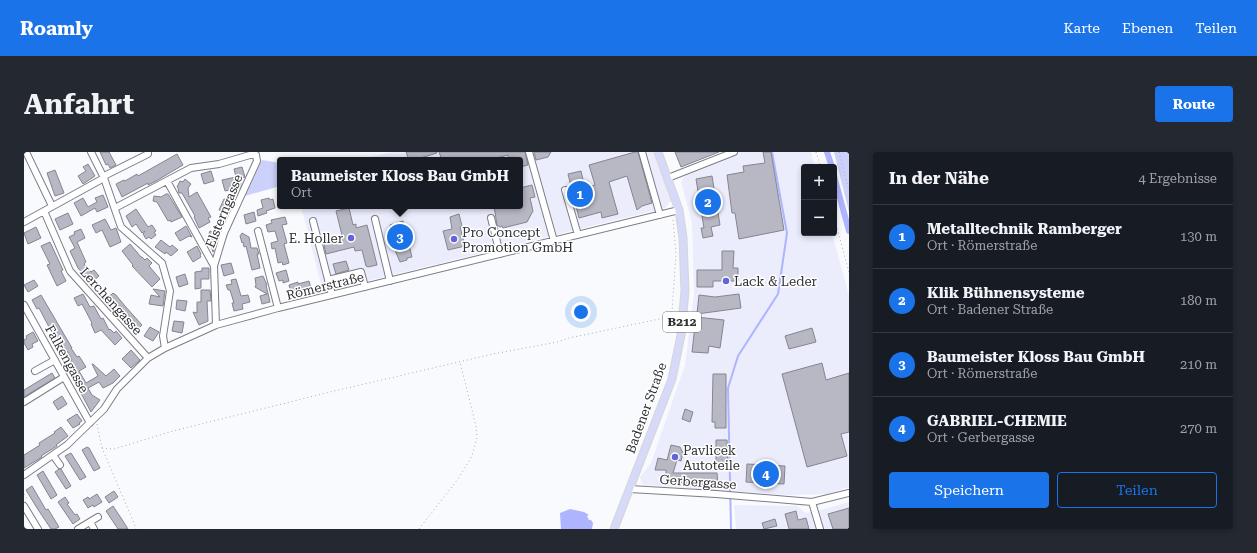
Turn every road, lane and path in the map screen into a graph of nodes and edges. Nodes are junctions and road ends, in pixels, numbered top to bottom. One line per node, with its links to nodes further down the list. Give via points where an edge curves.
1 (26, 152): 17 (street)
2 (90, 152): 12 (street)
3 (148, 152): 12 (street)
4 (529, 152): 29 (street)
5 (642, 152): 21 (street)
6 (658, 152): 13 (main road, Badener Straße / B212)
7 (734, 152): 13 (street)
8 (816, 152): 11 (path)
9 (839, 152): 16 (path)
10 (257, 153): 14 (street, via 219,164 191,168); 31 (street, Elsterngasse, via 257,161 224,233)
11 (819, 164)
12 (104, 178): 17 (street); 18 (street)
13 (668, 178): 20 (main road, Badener Straße / B212)
14 (167, 181): 18 (street); 31 (street)
15 (565, 190): 28 (street)
16 (849, 191)
17 (52, 206): 19 (street)
18 (115, 208): 40 (street, via 121,227 162,263 170,291 163,336)
19 (44, 211): 25 (street); 41 (street, Lerchengasse, via 70,271)
20 (676, 211): 21 (street, Römerstraße); 43 (path, via 676,254 671,316); 53 (main road, Badener Straße / B212, via 683,238 685,263 680,334 672,379)
21 (660, 215): 28 (street, Römerstraße)
22 (491, 218): 30 (street)
23 (375, 219): 34 (street)
24 (313, 221): 33 (street)
25 (24, 222)
26 (837, 228): 32 (path)
27 (258, 231): 38 (street)
28 (578, 235): 29 (street, Römerstraße)
29 (554, 241): 30 (street, Römerstraße)
30 (500, 254): 34 (street, Römerstraße)
31 (214, 266): 39 (street, Elsterngasse)
32 (849, 272)
33 (328, 280): 35 (street, via 362,272); 36 (street)
34 (390, 281): 35 (street, Römerstraße)
35 (366, 287): 36 (street, Römerstraße)
36 (332, 295): 38 (street, Römerstraße)
37 (24, 305): 42 (street, Falkengasse)
38 (278, 308): 39 (street, Römerstraße)
39 (216, 325): 40 (street, Römerstraße)
40 (165, 348): 41 (street, Römerstraße)
41 (148, 358): 47 (street, Römerstraße, via 117,389)
42 (55, 360): 44 (street); 45 (street, Falkengasse)
43 (460, 362): 49 (path, via 173,431 114,449); 63 (path, via 477,438 472,456 458,479)
44 (35, 371)
45 (64, 378): 46 (street); 48 (street, Falkengasse)
46 (24, 402)
47 (96, 418): 48 (street, Römerstraße); 49 (path)
48 (90, 423): 50 (street, Römerstraße)
49 (102, 448): 62 (path)
50 (53, 455): 51 (street); 52 (street, Römerstraße)
51 (60, 465)
52 (24, 475)
53 (630, 488): 55 (street, Gerbergasse); 64 (main road, Badener Straße / B212)
54 (849, 492): 55 (street, Gerbergasse)
55 (812, 502): 65 (street)
56 (24, 506): 59 (street)
57 (98, 517): 58 (street)
58 (90, 522): 60 (street); 61 (street)
59 (38, 529)
60 (78, 529)
61 (94, 529)
62 (136, 529)
63 (419, 529)
64 (614, 529)
65 (820, 529)

